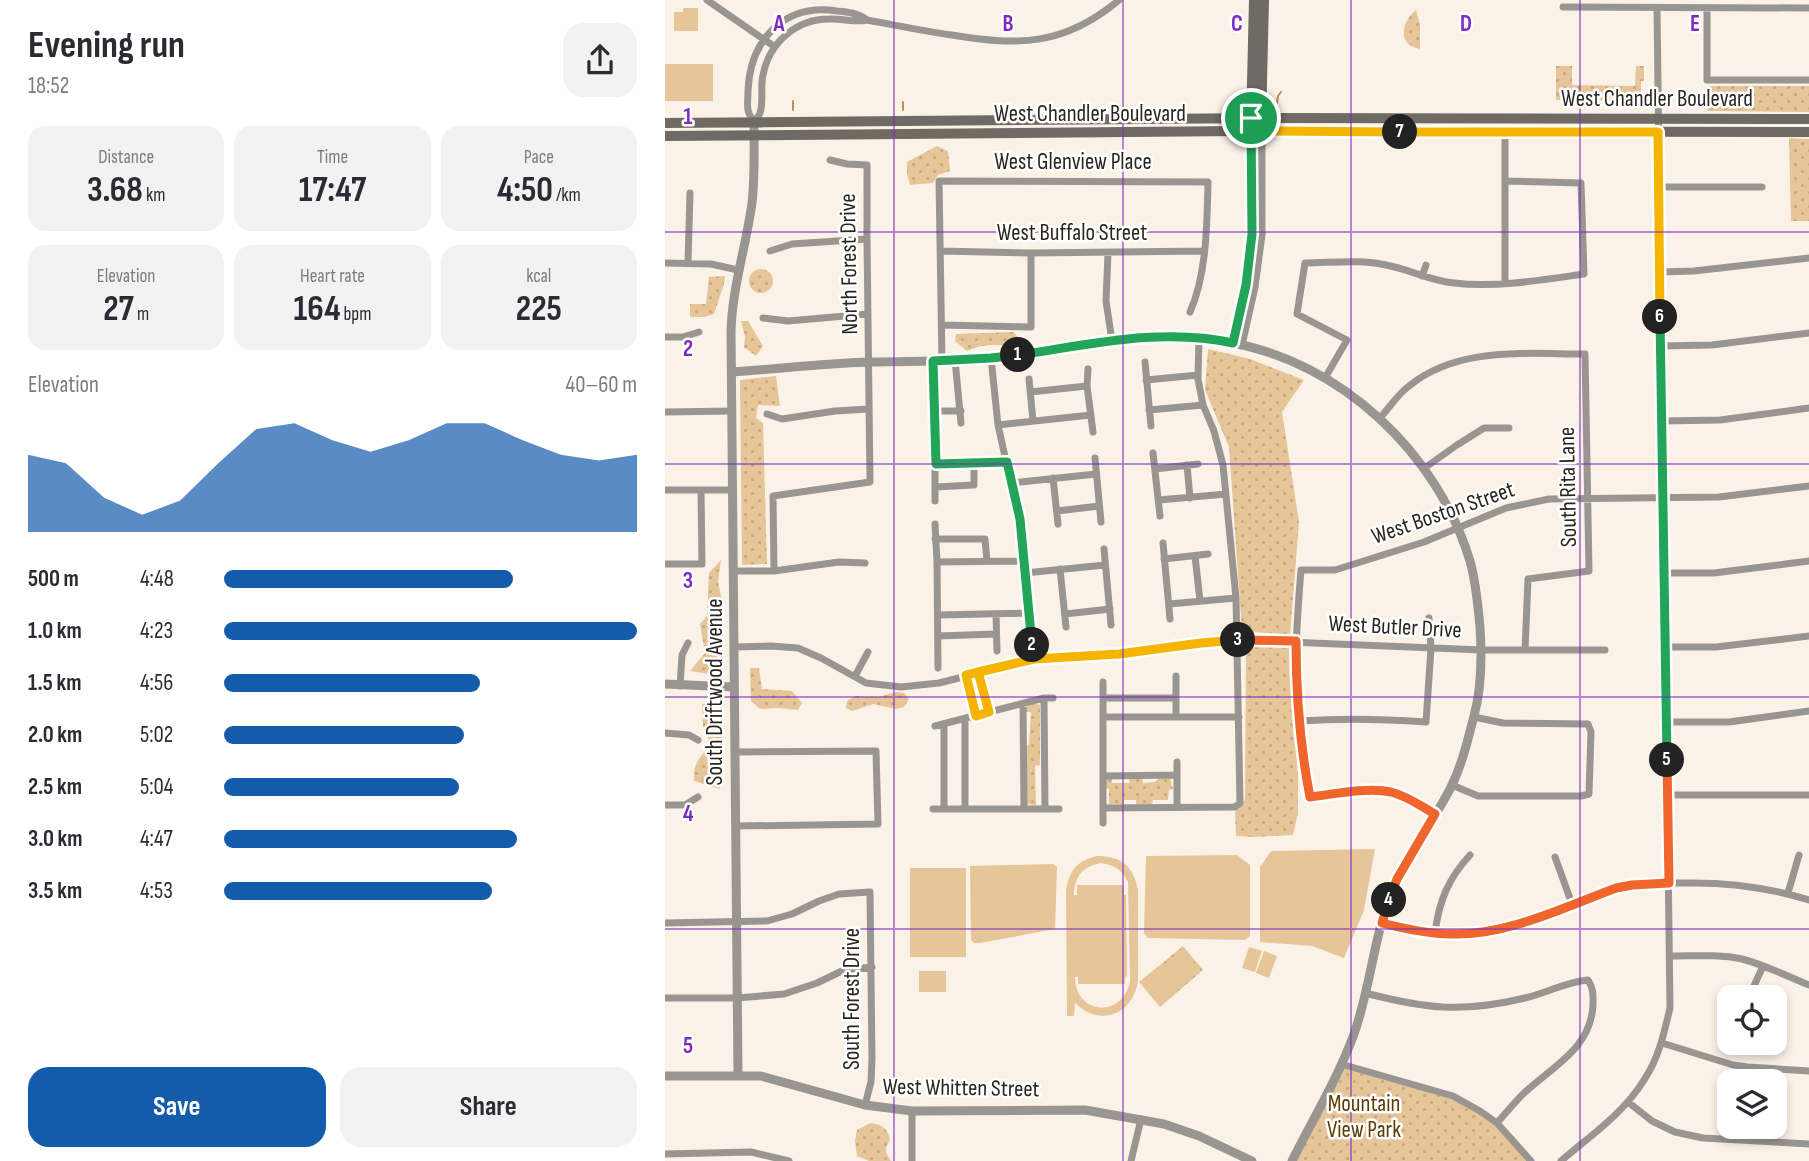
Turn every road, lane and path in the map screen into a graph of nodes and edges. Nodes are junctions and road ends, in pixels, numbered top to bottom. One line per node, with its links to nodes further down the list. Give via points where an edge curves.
1 (708, 0): 10 (street)
2 (1119, 0): 9 (street, via 1079,27 1028,41 986,40)
3 (1254, 0): 13 (main road)
4 (1264, 0): 13 (main road)
5 (1568, 5): 6 (street)
6 (1657, 8): 7 (street); 15 (street)
7 (1707, 8): 8 (street); 12 (street, via 1707,80)
8 (1809, 8)
9 (867, 20): 10 (street, via 860,14 811,10 785,20); 11 (street, via 806,23)
10 (764, 39): 11 (street); 17 (street, via 749,76 748,113)
11 (775, 47): 17 (street, via 763,72 761,112)
12 (1809, 80)
13 (1256, 118): 14 (main road, West Chandler Boulevard); 17 (main road, West Chandler Boulevard); 19 (main road)
14 (1430, 118): 15 (main road, West Chandler Boulevard); 20 (main road)
15 (1658, 118): 16 (main road, West Chandler Boulevard); 22 (street)
16 (1809, 119)
17 (754, 122): 18 (main road, West Chandler Boulevard); 24 (street, South Driftwood Avenue)
18 (665, 123)
19 (1256, 131): 20 (main road, West Chandler Boulevard); 24 (main road, West Chandler Boulevard); 54 (street, via 1257,215)
20 (1429, 132): 21 (main road, West Chandler Boulevard)
21 (1505, 132): 22 (main road, West Chandler Boulevard); 27 (street)
22 (1658, 132): 23 (main road, West Chandler Boulevard); 28 (street)
23 (1809, 132)
24 (754, 135): 25 (main road, West Chandler Boulevard); 41 (street, South Driftwood Avenue, via 752,203)
25 (665, 136)
26 (830, 160): 31 (street, North Forest Drive, via 867,165)
27 (1506, 181): 44 (street); 44 (street, via 1581,183 1584,274)
28 (1658, 187): 29 (street); 42 (street)
29 (1762, 187)
30 (690, 193): 39 (street)
31 (867, 239): 32 (street, via 792,244); 46 (street, North Forest Drive)
32 (770, 251)
33 (941, 251): 34 (street, West Glenview Place, via 939,181 1207,182); 35 (street, West Buffalo Street); 48 (street)
34 (1204, 251): 36 (street, West Buffalo Street); 45 (street)
35 (1031, 253): 36 (street, West Buffalo Street); 48 (street, via 1031,327)
36 (1108, 253): 53 (street, via 1106,301)
37 (1809, 258): 42 (street)
38 (665, 262): 39 (street)
39 (688, 262): 41 (street)
40 (1426, 265): 43 (street)
41 (738, 270): 62 (street, South Driftwood Avenue, via 731,309)
42 (1659, 272): 55 (street)
43 (1422, 276): 44 (street, via 1457,284); 64 (street, via 1371,262 1305,263 1297,314 1347,340)
44 (1505, 283)
45 (1190, 312)
46 (868, 314): 47 (street, via 788,321); 59 (street, North Forest Drive)
47 (763, 318)
48 (942, 325): 58 (street)
49 (699, 332): 51 (street)
50 (1809, 333): 55 (street, via 1712,345)
51 (665, 337)
52 (1199, 338): 53 (street); 54 (street); 63 (street)
53 (1112, 341): 56 (street)
54 (1237, 344): 64 (street, via 1280,356)
55 (1660, 346): 81 (street)
56 (991, 358): 57 (street); 83 (street)
57 (955, 360): 58 (street); 75 (street)
58 (937, 361): 59 (street); 74 (street)
59 (869, 362): 62 (street); 71 (street)
60 (1145, 362): 66 (street)
61 (1088, 369): 67 (street)
62 (732, 372): 73 (street, South Driftwood Avenue)
63 (1198, 375): 66 (street); 69 (street)
64 (1325, 378): 79 (street)
65 (1029, 379): 68 (street)
66 (1146, 380): 72 (street)
67 (1087, 386): 68 (street); 78 (street)
68 (1030, 391): 80 (street)
69 (1203, 405): 72 (street); 104 (street, via 1221,452)
70 (1809, 408): 81 (street)
71 (869, 409): 77 (street, via 782,419); 132 (street, via 870,482 773,496)
72 (1149, 410): 84 (street)
73 (732, 411): 76 (street); 102 (street, South Driftwood Avenue)
74 (935, 411): 75 (street); 91 (street)
75 (961, 411): 82 (street)
76 (665, 412)
77 (767, 414)
78 (1091, 415): 80 (street); 86 (street)
79 (1380, 418): 95 (street); 107 (street, South Rita Lane, via 1408,386 1436,368 1468,358 1585,354)
80 (1033, 421): 83 (street)
81 (1662, 421): 105 (street)
82 (961, 423)
83 (998, 425): 89 (street)
84 (1150, 426)
85 (1509, 428): 95 (street, via 1484,428)
86 (1093, 432)
87 (1153, 453): 94 (street)
88 (1095, 458): 96 (street)
89 (1007, 462): 90 (street); 98 (street)
90 (974, 463): 91 (street); 100 (street, via 974,485)
91 (936, 464): 100 (street)
92 (1198, 464): 93 (street)
93 (1187, 465): 94 (street); 106 (street)
94 (1155, 468): 108 (street)
95 (1423, 469): 116 (street)
96 (1096, 474): 97 (street); 110 (street)
97 (1053, 478): 98 (street); 111 (street)
98 (1012, 483): 124 (street)
99 (1809, 486): 105 (street, West Boston Street, via 1719,497)
100 (935, 487): 109 (street)
101 (665, 490): 103 (street)
102 (733, 490): 103 (street); 131 (street, South Driftwood Avenue)
103 (701, 491): 128 (street, via 702,564)
104 (1226, 495): 106 (street); 135 (street)
105 (1663, 497): 107 (street, West Boston Street); 134 (street)
106 (1191, 498): 108 (street)
107 (1587, 498): 116 (street, West Boston Street, via 1549,499 1506,508); 157 (street, South Rita Lane, via 1589,571 1528,579)
108 (1159, 500): 112 (street)
109 (935, 501)
110 (1099, 506): 111 (street); 113 (street)
111 (1057, 511): 115 (street)
112 (1160, 516)
113 (1101, 522)
114 (935, 524): 117 (street)
115 (1058, 524)
116 (1458, 528): 151 (street, West Boston Street, via 1335,569 1301,570); 156 (street, via 1471,562)
117 (935, 539): 123 (street, via 985,539); 126 (street)
118 (1163, 543): 122 (street)
119 (1104, 549): 129 (street)
120 (1208, 554): 121 (street)
121 (1195, 556): 122 (street); 136 (street)
122 (1164, 559): 137 (street)
123 (987, 561): 124 (street); 126 (street)
124 (1024, 561): 133 (street)
125 (1809, 561): 134 (street, via 1714,573)
126 (937, 562): 142 (street)
127 (865, 563): 132 (street)
128 (665, 564)
129 (1105, 565): 130 (street); 138 (street)
130 (1060, 569): 133 (street); 141 (street)
131 (733, 571): 132 (street); 153 (street, South Driftwood Avenue)
132 (773, 571)
133 (1025, 573): 139 (street)
134 (1664, 573): 154 (street)
135 (1236, 598): 136 (street); 150 (street)
136 (1200, 601): 137 (street)
137 (1169, 604): 144 (street)
138 (1110, 609): 141 (street); 145 (street)
139 (1029, 613): 140 (street); 161 (street)
140 (996, 614): 142 (street); 147 (street)
141 (1065, 614): 146 (street)
142 (938, 615): 148 (street)
143 (1429, 618): 155 (street)
144 (1170, 619)
145 (1111, 625)
146 (1066, 627)
147 (996, 635): 148 (street); 159 (street)
148 (939, 636): 162 (street)
149 (1809, 636): 154 (street, via 1717,648)
150 (1238, 640): 151 (street, West Butler Drive); 161 (street, West Butler Drive); 180 (street)
151 (1296, 641): 155 (street, West Butler Drive); 183 (street)
152 (688, 643): 169 (street)
153 (734, 647): 165 (street, West Butler Drive, via 798,648); 170 (street, South Driftwood Avenue)
154 (1665, 647): 184 (street)
155 (1431, 648): 156 (street, West Butler Drive); 183 (street, via 1426,722 1367,718)
156 (1482, 650): 157 (street, West Butler Drive); 181 (street)
157 (1525, 650): 158 (street, West Butler Drive)
158 (1605, 650)
159 (997, 651)
160 (869, 652): 165 (street)
161 (1034, 659): 163 (street, West Butler Drive)
162 (938, 668)
163 (978, 672): 164 (street, West Butler Drive); 177 (street)
164 (966, 675): 165 (street, West Butler Drive, via 901,688); 177 (street)
165 (855, 676)
166 (1176, 676): 174 (street)
167 (1103, 682): 173 (street)
168 (665, 684): 169 (street)
169 (680, 686): 170 (street)
170 (734, 687): 189 (street, South Driftwood Avenue)
171 (1044, 698): 172 (street); 175 (street); 200 (street)
172 (1053, 698)
173 (1103, 698): 174 (street); 178 (street)
174 (1176, 698): 179 (street)
175 (1023, 704): 177 (street); 199 (street)
176 (1809, 711): 184 (street, via 1728,722)
177 (983, 714): 182 (street)
178 (1103, 717): 179 (street); 192 (street)
179 (1176, 717): 180 (street)
180 (1239, 717): 198 (street, via 1238,806)
181 (1474, 717): 193 (street); 193 (street, via 1503,723 1588,724 1589,794 1478,796)
182 (965, 719): 185 (street); 205 (street)
183 (1300, 721): 206 (street, via 1310,797 1391,792)
184 (1667, 722): 194 (street)
185 (944, 724): 186 (street); 204 (street)
186 (935, 726)
187 (665, 733): 188 (street)
188 (698, 740)
189 (735, 752): 208 (street, South Driftwood Avenue); 208 (street, via 876,751 878,824)
190 (1177, 762): 191 (street)
191 (1177, 775): 192 (street); 198 (street)
192 (1103, 776): 202 (street)
193 (1452, 785): 206 (street)
194 (1668, 795): 195 (street); 212 (street)
195 (1809, 795)
196 (698, 797): 197 (street, via 685,805)
197 (665, 805)
198 (1177, 807): 202 (street)
199 (1024, 808): 200 (street); 205 (street)
200 (1045, 808): 201 (street)
201 (1059, 808)
202 (1103, 808): 207 (street)
203 (933, 809): 204 (street)
204 (944, 809): 205 (street)
205 (965, 809)
206 (1435, 814): 218 (street, via 1397,879)
207 (1103, 824)
208 (736, 826): 216 (street, South Driftwood Avenue)
209 (1470, 855): 219 (street, via 1448,882)
210 (1798, 855): 213 (street)
211 (1555, 857): 215 (street)
212 (1669, 883): 213 (street, via 1731,884); 215 (street, via 1616,888); 220 (street)
213 (1788, 893): 214 (street)
214 (1809, 900)
215 (1572, 904): 219 (street, via 1502,928)
216 (736, 922): 217 (street); 222 (street, South Forest Drive, via 767,921 839,894 870,892); 227 (street, South Driftwood Avenue)
217 (665, 923)
218 (1382, 923): 219 (street); 225 (street)
219 (1435, 933)
220 (1670, 956): 221 (street, via 1716,955); 228 (street, via 1670,1008)
221 (1763, 966): 223 (street); 224 (street)
222 (872, 967): 227 (street, via 844,970 784,994); 234 (street, South Forest Drive, via 871,1082)
223 (1754, 985)
224 (1809, 985)
225 (1365, 993): 229 (street); 237 (street, via 1415,1005 1468,1008 1588,980 1593,988 1588,1031 1574,1052)
226 (665, 998): 227 (street)
227 (737, 998): 231 (street, South Driftwood Avenue)
228 (1661, 1043): 230 (street, via 1733,1065); 233 (street)
229 (1342, 1064): 237 (street, via 1453,1096); 244 (street)
230 (1809, 1071)
231 (738, 1075): 232 (street, West Whitten Street); 234 (street, West Whitten Street, via 775,1079)
232 (665, 1076)
233 (1628, 1102): 238 (street, via 1675,1132); 246 (street)
234 (865, 1105): 235 (street, West Whitten Street)
235 (912, 1111): 236 (street, West Whitten Street, via 1085,1110); 241 (street)
236 (1141, 1119): 242 (street); 243 (street, West Whitten Street, via 1199,1136)
237 (1497, 1123): 245 (street)
238 (1809, 1144)
239 (665, 1154): 240 (street, via 751,1152)
240 (789, 1161)
241 (912, 1161)
242 (1131, 1161)
243 (1252, 1161)
244 (1292, 1161)
245 (1531, 1161)
246 (1562, 1161)

